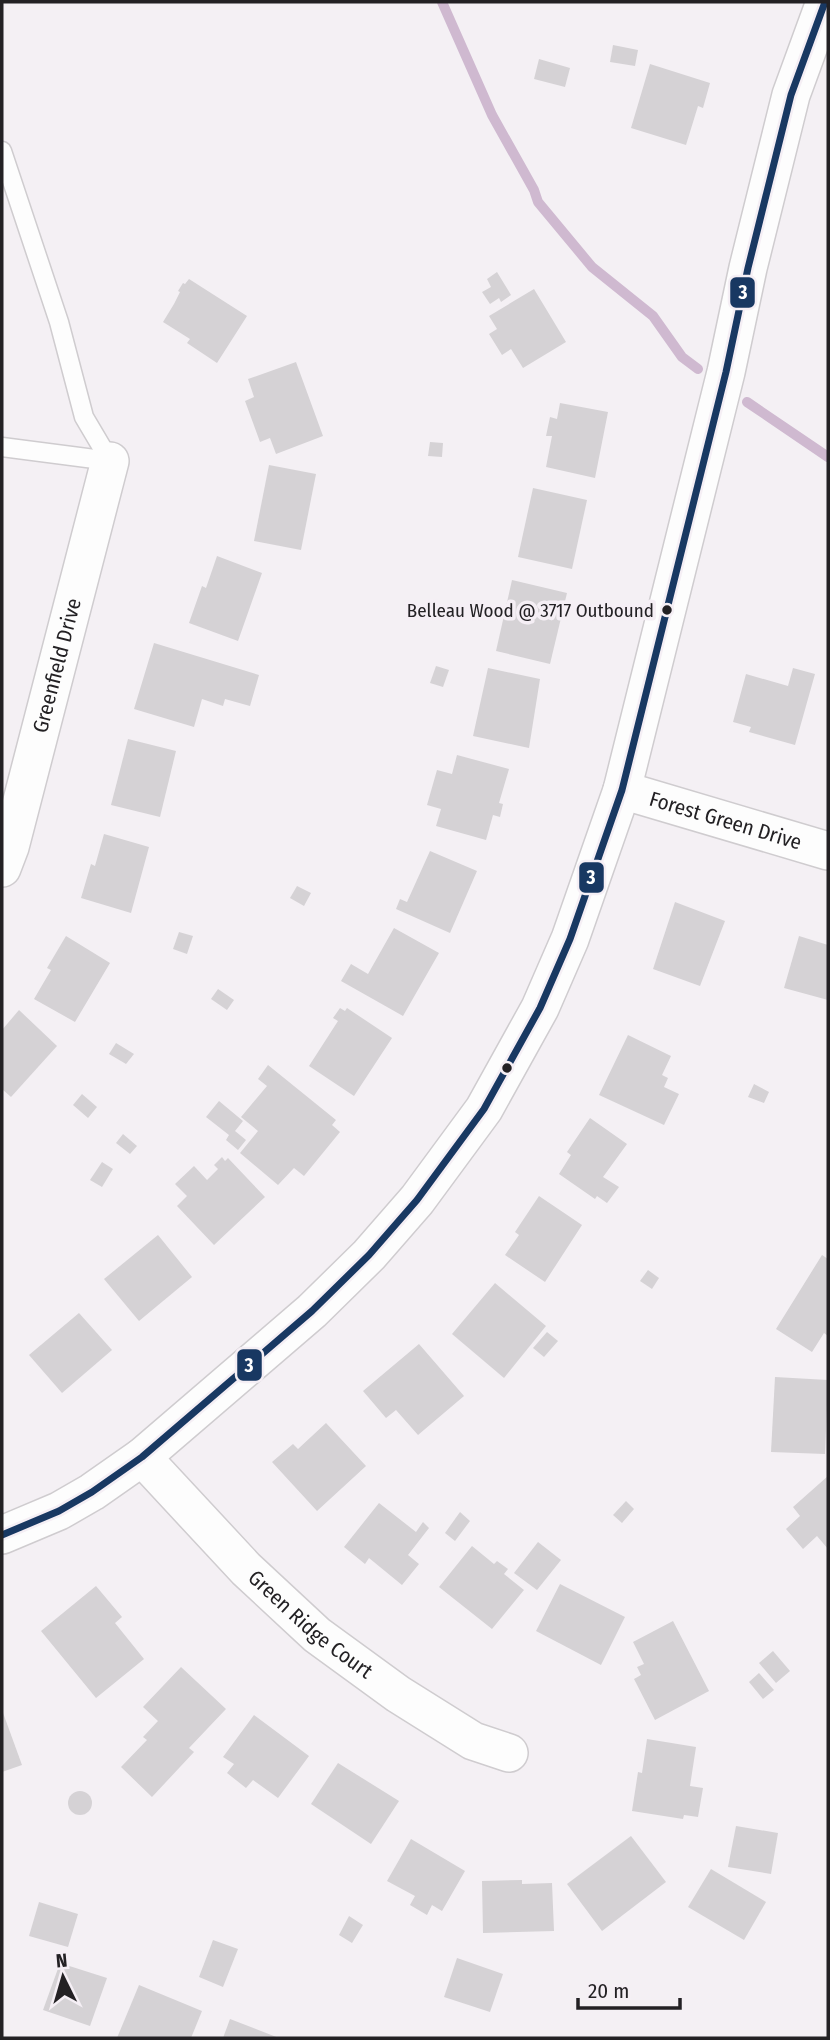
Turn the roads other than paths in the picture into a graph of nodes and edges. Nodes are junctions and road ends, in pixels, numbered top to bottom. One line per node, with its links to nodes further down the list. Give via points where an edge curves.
1 (824, 2): 5 (street, via 791,95)
2 (2, 151): 4 (lane, via 59,322 84,417)
3 (2, 447): 4 (lane)
4 (110, 461): 7 (street, Greenfield Drive)
5 (622, 790): 6 (street, Forest Green Drive); 8 (street, via 570,939 540,1009 484,1109 417,1200 369,1255 312,1311)
6 (828, 851)
7 (2, 868)
8 (142, 1457): 9 (street, via 59,1511); 10 (street, Green Ridge Court, via 246,1569 317,1635 473,1741)
9 (2, 1535)
10 (509, 1753)

